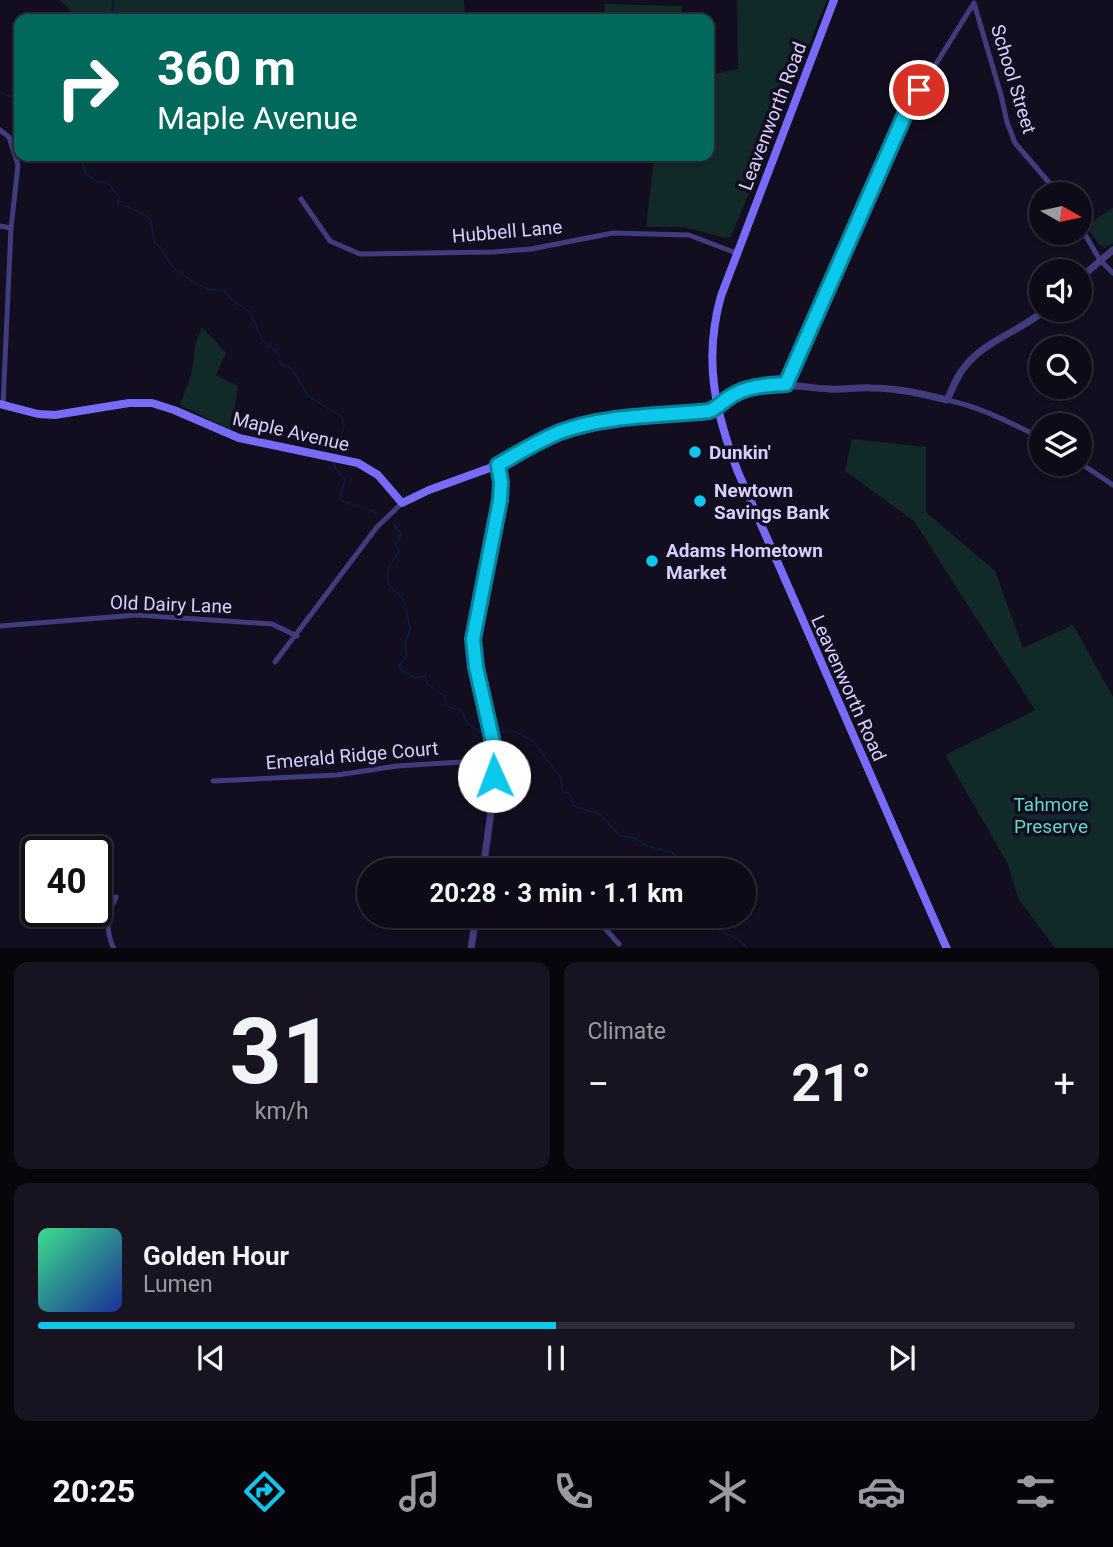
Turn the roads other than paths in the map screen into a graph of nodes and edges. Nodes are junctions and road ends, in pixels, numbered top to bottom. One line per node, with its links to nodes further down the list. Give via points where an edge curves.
1 (834, 0): 12 (main road, Leavenworth Road)
2 (974, 2): 6 (street, School Street, via 1015,143); 17 (street, via 906,112)
3 (0, 130): 4 (street, via 9,136)
4 (14, 152)
5 (17, 161): 9 (street)
6 (1049, 182)
7 (302, 199): 12 (street, Hubbell Lane, via 330,241 360,254 494,252 613,233 689,235)
8 (0, 226): 9 (street)
9 (11, 228): 19 (street)
10 (1091, 245): 13 (street)
11 (1113, 250): 13 (street)
12 (736, 253): 20 (main road, Leavenworth Road, via 712,338)
13 (1100, 260): 14 (street); 15 (street)
14 (1092, 267)
15 (1113, 273)
16 (1029, 322): 18 (street, via 980,352 962,370)
17 (786, 384): 18 (street, via 831,390 898,389); 20 (street, via 755,386 728,397)
18 (947, 400): 21 (street)
19 (1, 404): 25 (main road, Maple Avenue, via 55,415 139,402 165,407 239,438 358,463 378,475)
20 (716, 409): 22 (main road, via 583,426 541,440); 38 (main road, Leavenworth Road, via 738,472)
21 (1029, 432)
22 (498, 465): 25 (main road); 29 (street, via 500,500 473,639)
23 (1092, 471): 24 (street)
24 (1113, 485)
25 (402, 503): 27 (street, via 377,527)
26 (0, 626): 27 (street, Old Dairy Lane, via 137,615 272,624)
27 (297, 636): 28 (street)
28 (275, 662)
29 (494, 760): 30 (street, Emerald Ridge Court); 31 (street)
30 (213, 781)
31 (485, 858)
32 (116, 897): 36 (street, via 108,926)
33 (474, 928): 37 (street)
34 (605, 928): 35 (street)
35 (619, 944)
36 (114, 948)
37 (471, 948)
38 (947, 948)

